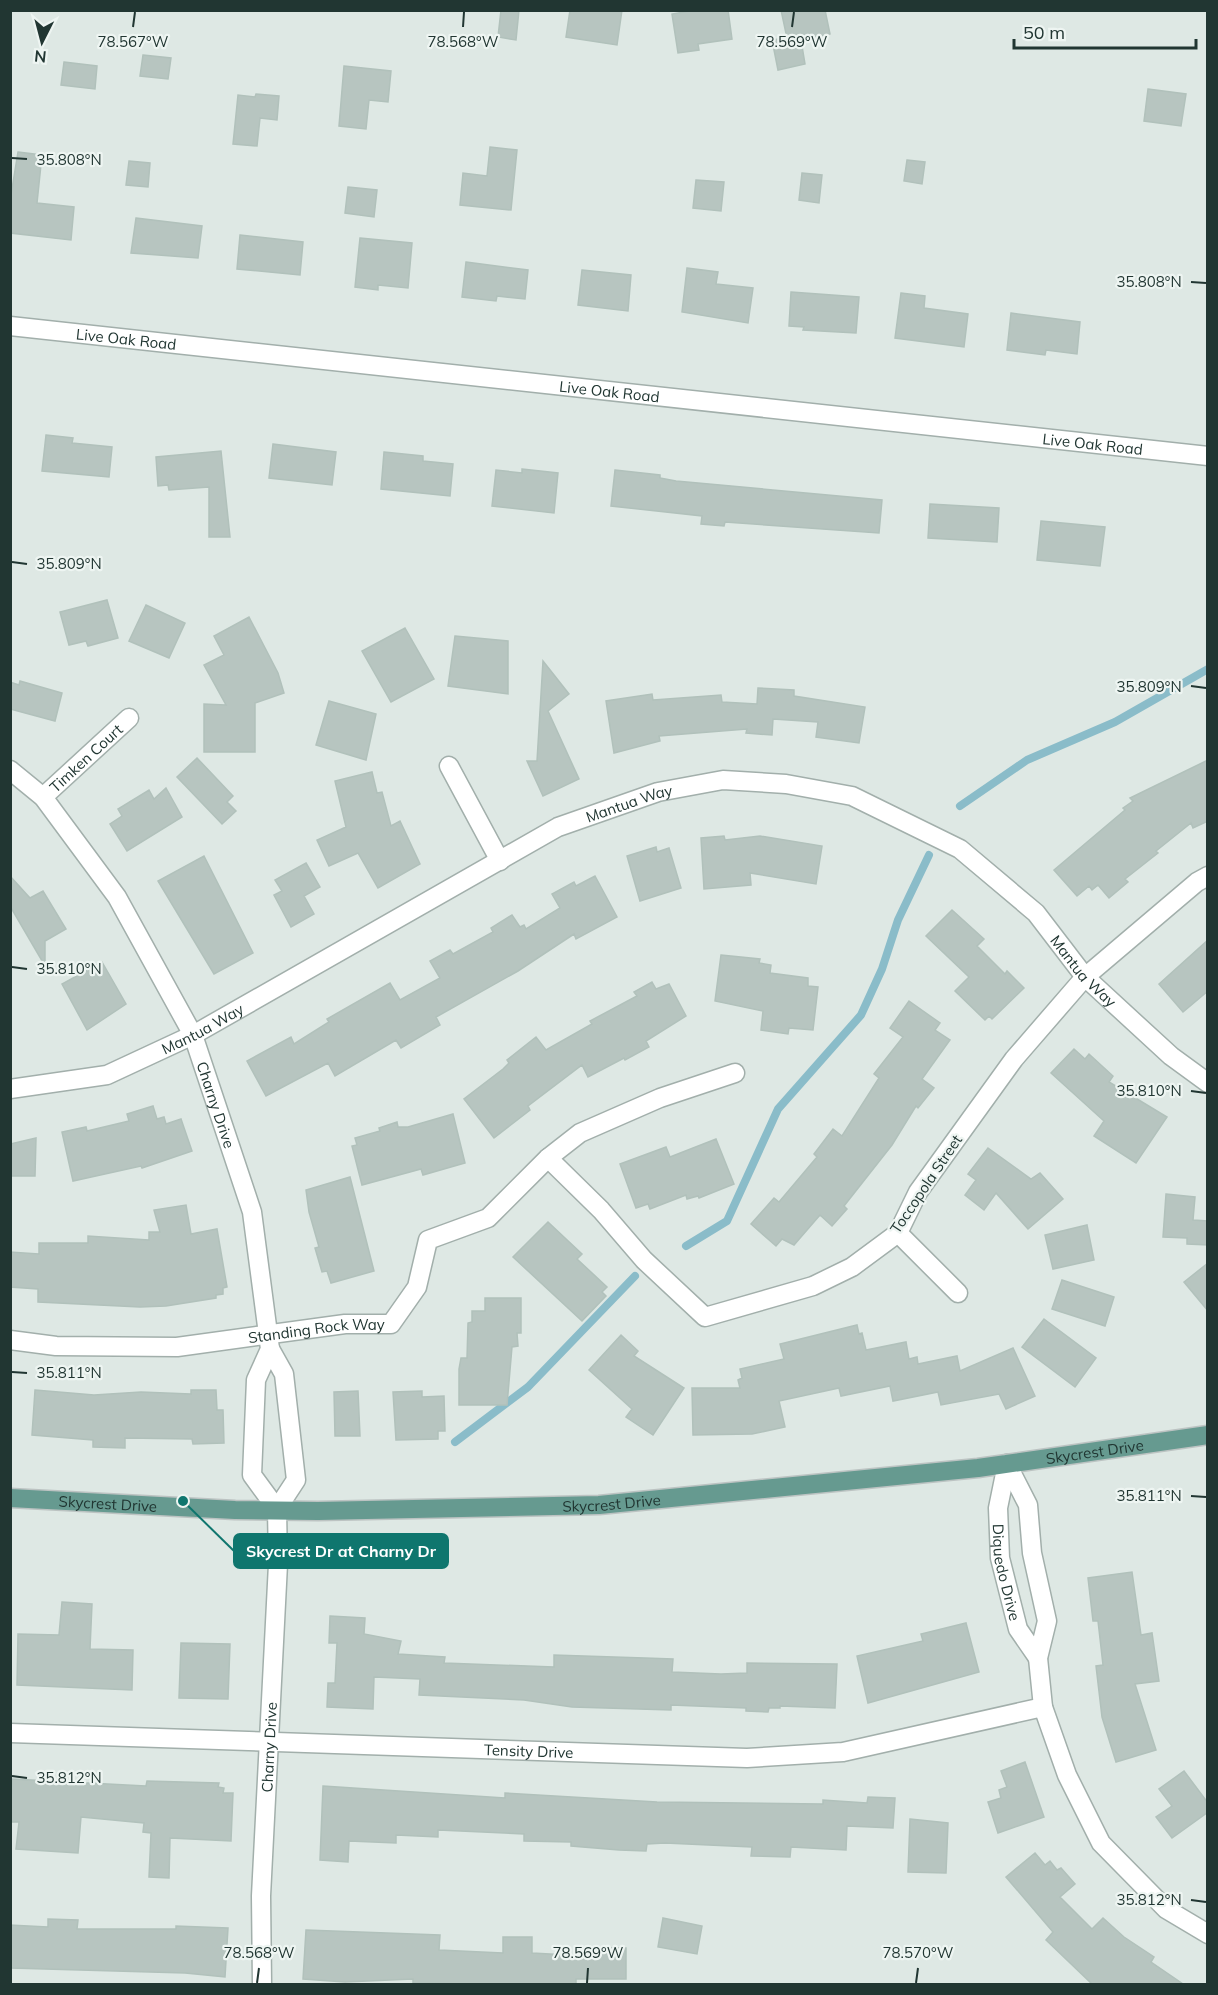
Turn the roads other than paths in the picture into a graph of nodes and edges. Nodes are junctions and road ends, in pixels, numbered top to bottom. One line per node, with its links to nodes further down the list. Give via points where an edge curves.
1 (10, 326): 2 (street, Live Oak Road)
2 (1208, 456)
3 (129, 718): 6 (street, Timken Court)
4 (449, 766): 7 (street)
5 (10, 770): 6 (street, Charny Drive)
6 (43, 797): 10 (street, Charny Drive, via 117,897)
7 (500, 861): 9 (street, Mantua Way, via 558,827 658,792 723,780 786,784 852,796 960,849 1036,913); 10 (street, Mantua Way)
8 (1208, 876): 9 (street, Toccopola Street)
9 (1085, 978): 12 (street, Mantua Way, via 1171,1056); 15 (street, Toccopola Street, via 1014,1059 960,1132 918,1192)
10 (193, 1035): 13 (street, Mantua Way, via 107,1075); 18 (street, Charny Drive, via 252,1212)
11 (735, 1073): 14 (street, Standing Rock Way, via 660,1098 580,1133)
12 (1208, 1083)
13 (10, 1089)
14 (548, 1158): 15 (street, Toccopola Street, via 644,1260 705,1317 813,1286 852,1266); 18 (street, Standing Rock Way, via 488,1218 428,1240 417,1287 391,1324 345,1324)
15 (898, 1233): 16 (street)
16 (958, 1293)
17 (10, 1340): 18 (street, Standing Rock Way, via 56,1346 177,1347)
18 (270, 1341): 22 (street, Charny Drive, via 285,1374 296,1480); 22 (street, via 256,1380 252,1475)
19 (1208, 1436): 20 (main road, Skycrest Drive)
20 (1007, 1464): 22 (main road, Skycrest Drive, via 599,1505); 23 (street, Diquedo Drive, via 1028,1505 1032,1553 1047,1621); 23 (street, Diquedo Drive, via 999,1508 1000,1558 1018,1629)
21 (10, 1498): 22 (main road, Skycrest Drive)
22 (277, 1509): 26 (street, Charny Drive)
23 (1038, 1658): 24 (street, Diquedo Drive)
24 (1043, 1707): 26 (street, Tensity Drive, via 893,1743 789,1756 710,1757); 27 (street, Diquedo Drive, via 1067,1775 1101,1843 1166,1909)
25 (10, 1732): 26 (street, Tensity Drive)
26 (269, 1741): 28 (street, Charny Drive, via 261,1896)
27 (1208, 1934)
28 (262, 1984)

